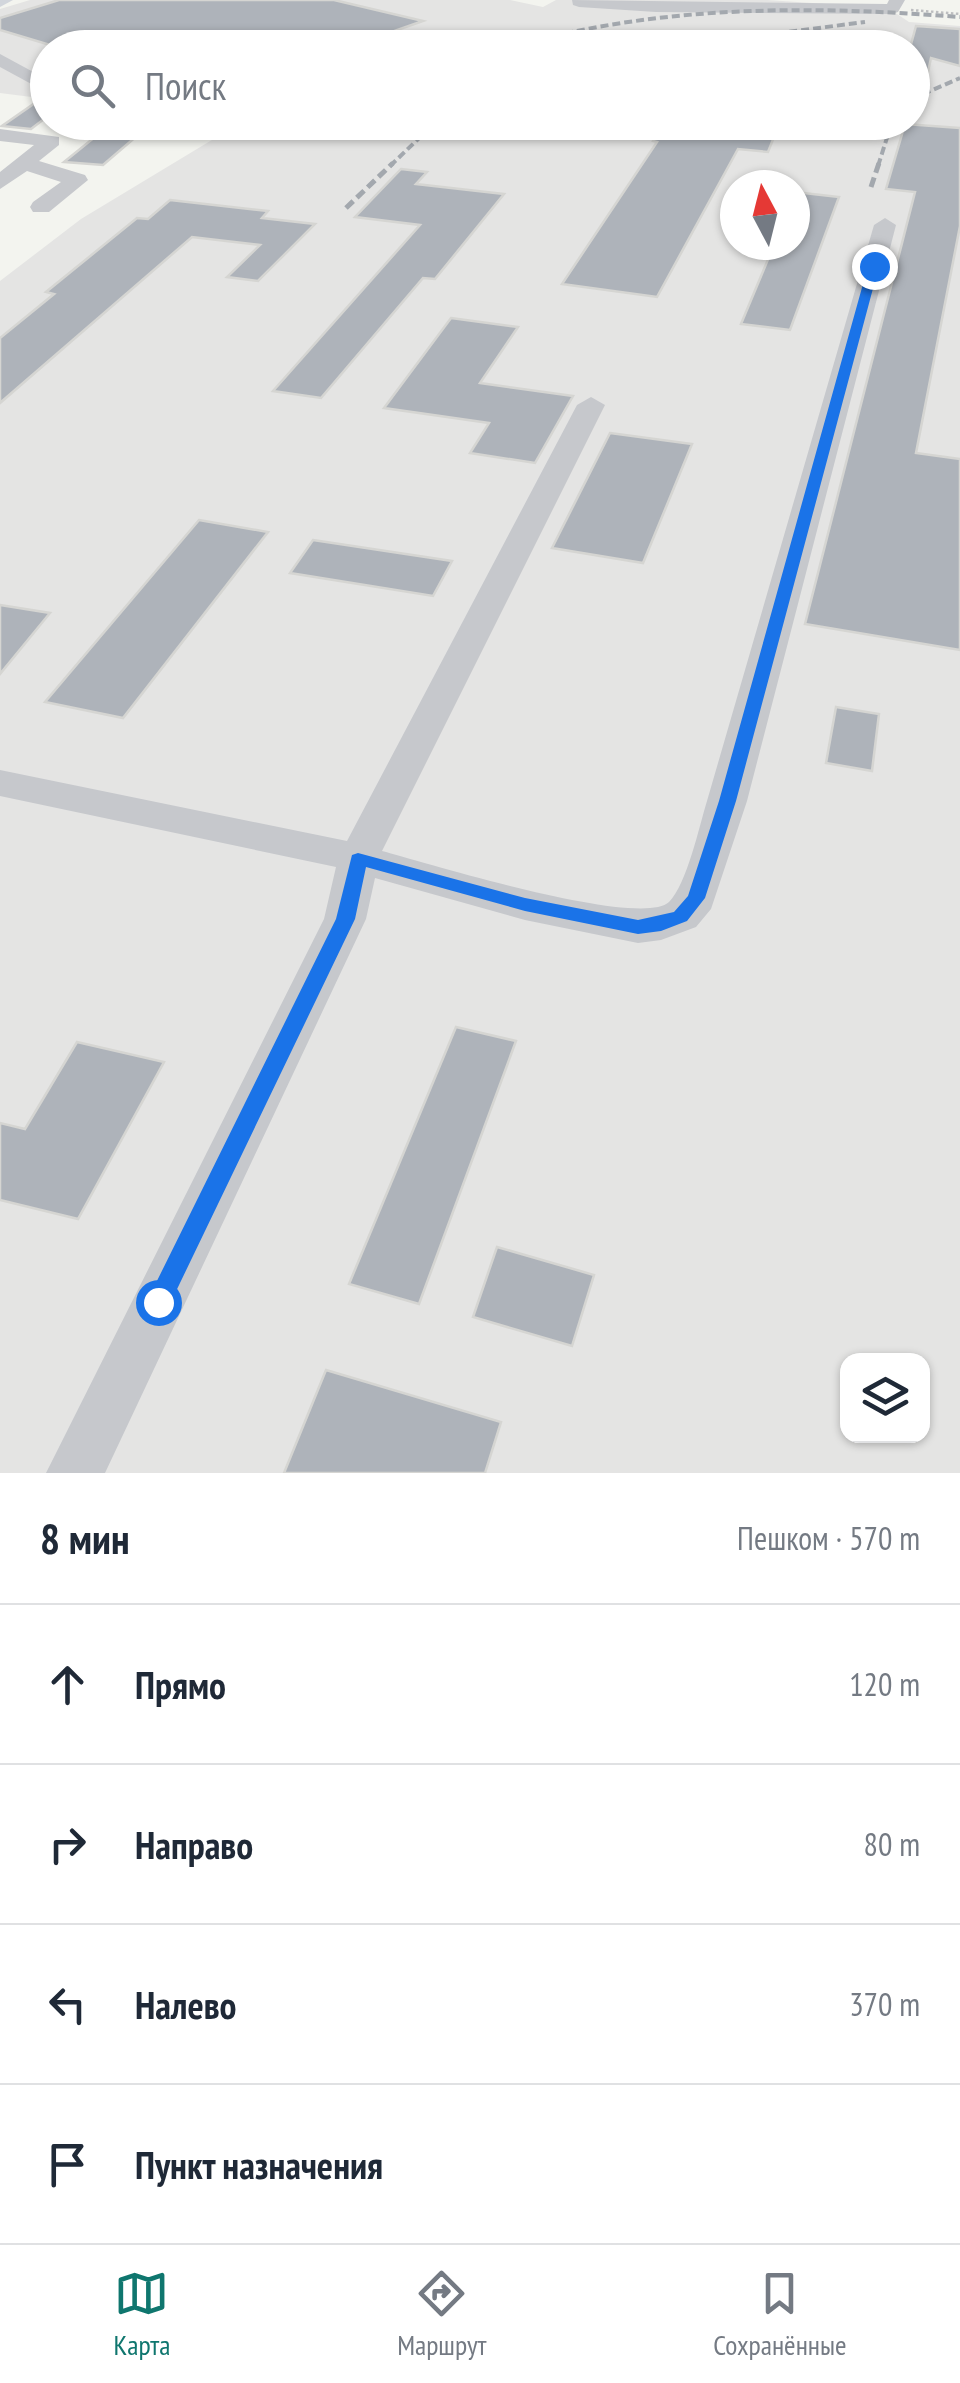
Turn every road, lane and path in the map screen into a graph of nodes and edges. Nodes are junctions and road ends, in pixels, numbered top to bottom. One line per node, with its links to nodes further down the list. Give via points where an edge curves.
1 (580, 2): 2 (street, via 656,8)
2 (894, 6): 3 (path)
3 (960, 14)
4 (0, 59): 5 (street)
5 (30, 77)
6 (0, 134): 7 (street)
7 (30, 138)
8 (45, 140): 9 (street, via 52,141)
9 (26, 164): 10 (street); 11 (street, via 76,180)
10 (0, 183)
11 (42, 207)
12 (885, 225): 15 (street, via 696,898 681,916 638,927 525,905)
13 (592, 406): 15 (street)
14 (0, 783): 15 (street, via 312,844)
15 (358, 859): 16 (street, via 345,919)
16 (75, 1473)

